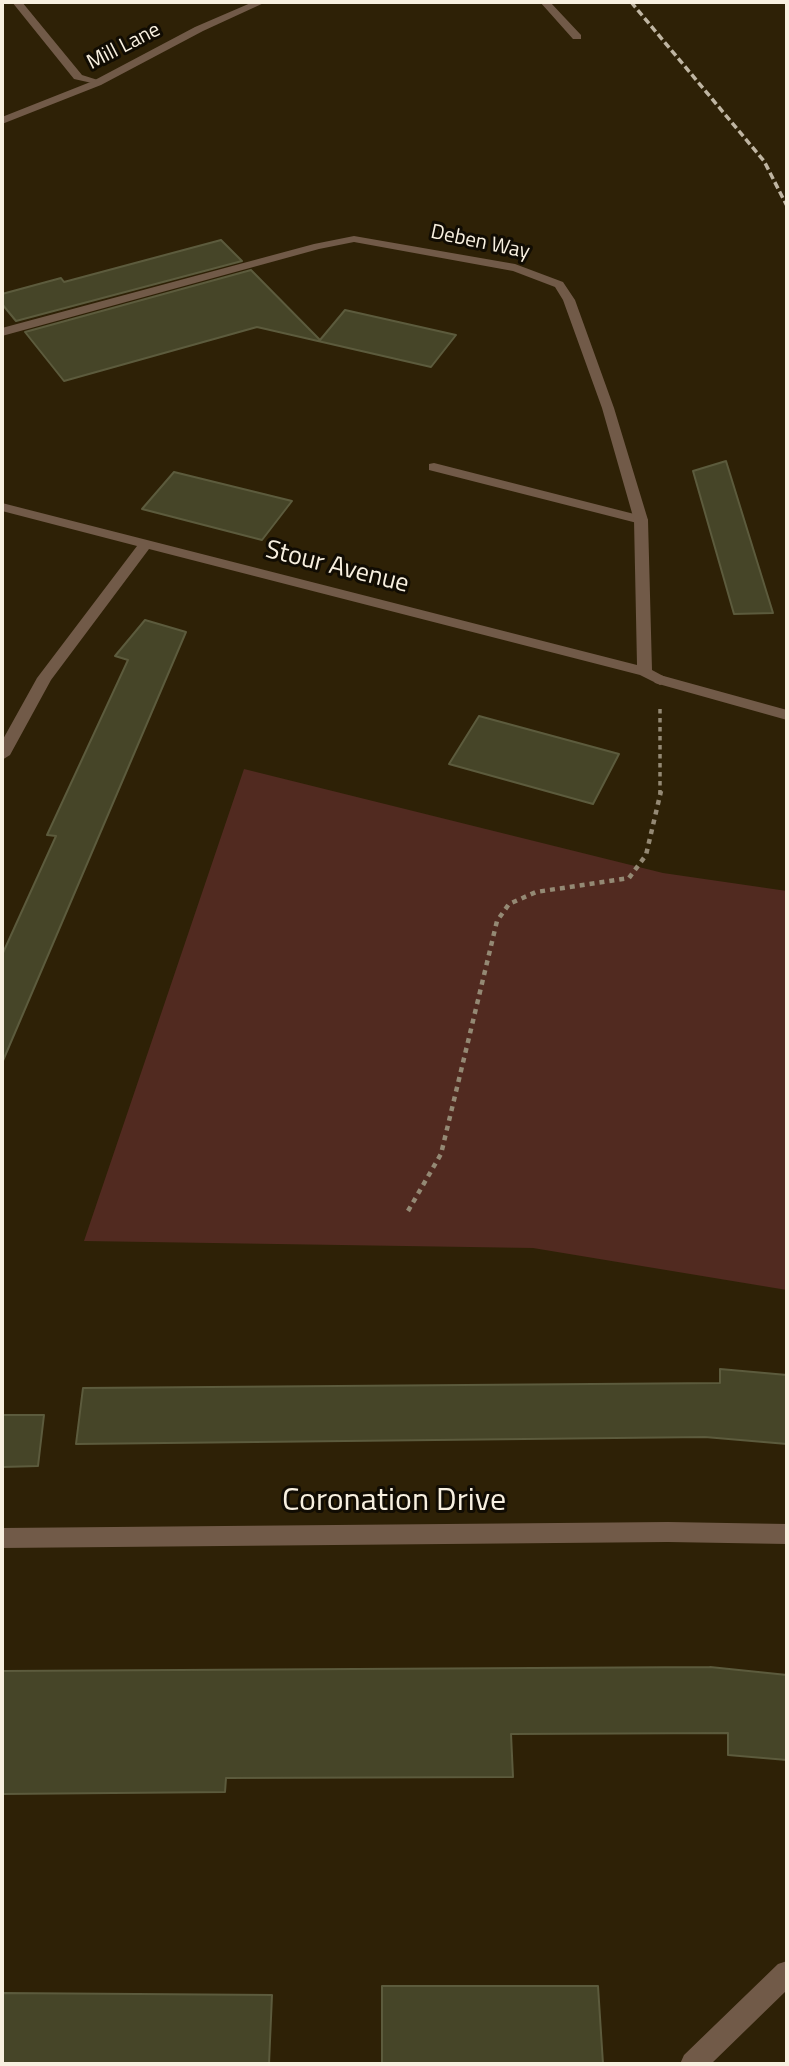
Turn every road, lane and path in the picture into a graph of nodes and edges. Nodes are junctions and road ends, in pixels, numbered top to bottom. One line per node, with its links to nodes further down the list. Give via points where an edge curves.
1 (17, 2): 5 (street, via 78,77)
2 (261, 2): 5 (street, Mill Lane)
3 (545, 2): 4 (street)
4 (577, 37)
5 (97, 83): 6 (street, Mill Lane)
6 (2, 121)
7 (2, 332): 10 (street, Deben Way, via 354,239 533,273 559,285 569,300)
8 (434, 467): 10 (street)
9 (2, 507): 11 (street, Stour Avenue)
10 (641, 520): 12 (street, Deben Way)
11 (145, 545): 12 (street, Stour Avenue); 15 (street, via 44,678)
12 (645, 673): 13 (street, Stour Avenue)
13 (660, 680): 14 (street, Stour Avenue); 16 (path, via 661,790 646,855 629,878 536,892 509,904 497,921 440,1154)
14 (787, 715)
15 (2, 755)
16 (408, 1211)
17 (787, 1534): 18 (street, Coronation Drive)
18 (2, 1538)
19 (787, 1973): 20 (street)
20 (693, 2064)

